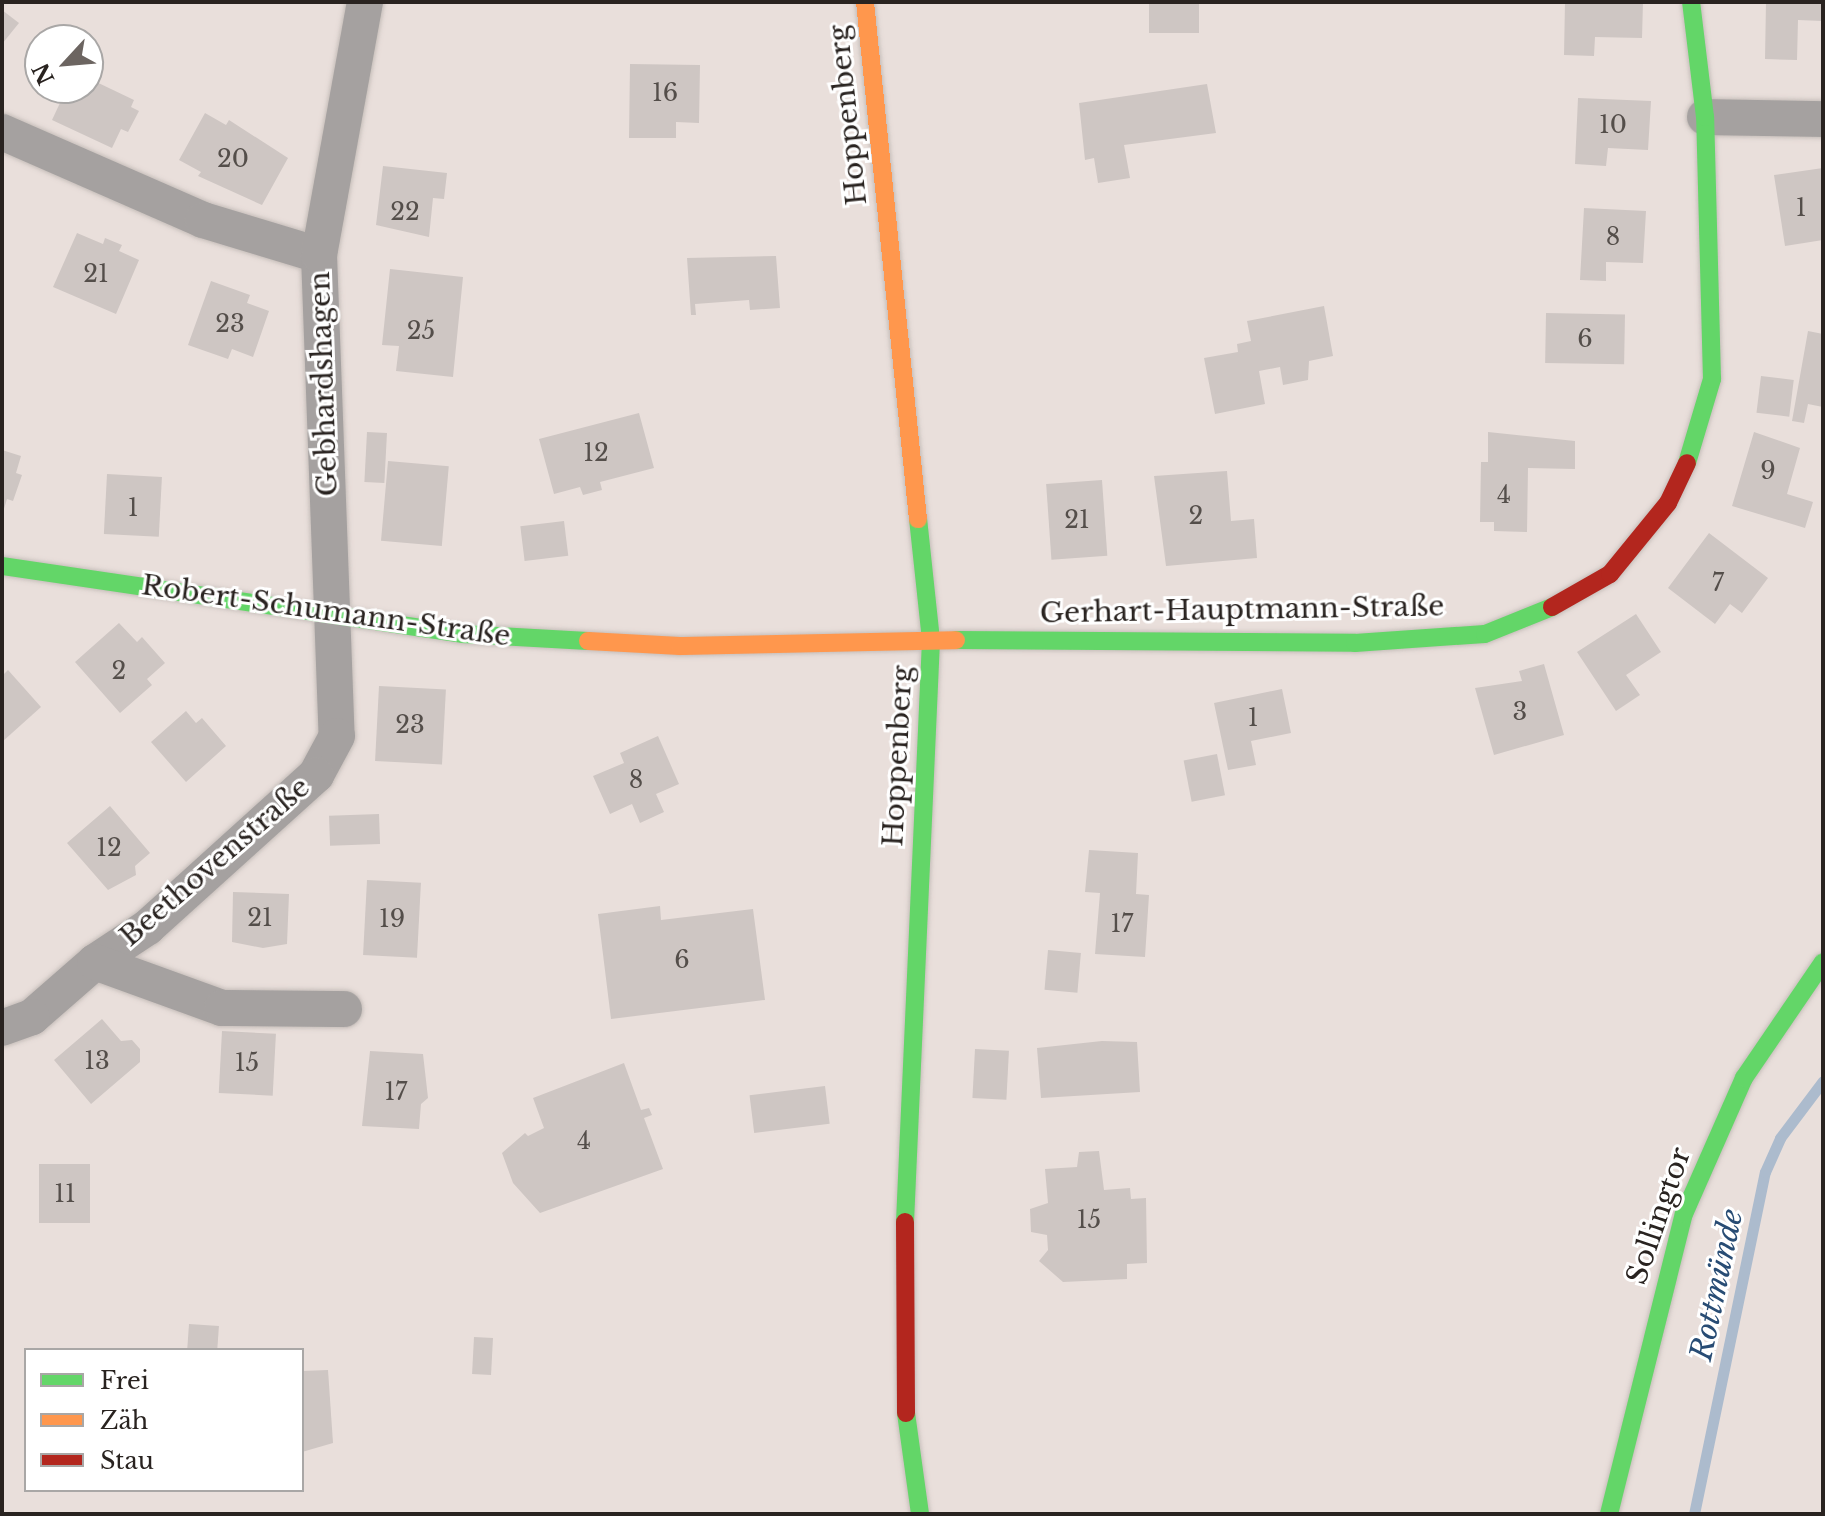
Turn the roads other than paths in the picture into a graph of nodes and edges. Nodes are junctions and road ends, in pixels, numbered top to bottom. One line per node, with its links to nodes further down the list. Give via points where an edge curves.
1 (365, 2): 7 (street)
2 (865, 2): 10 (street, Hoppenberg)
3 (1691, 2): 4 (street, Gerhart-Hauptmann-Straße)
4 (1705, 117): 5 (street); 10 (street, Gerhart-Hauptmann-Straße, via 1712,379 1696,443 1668,503 1610,574 1550,608 1485,634 1355,643)
5 (1823, 119)
6 (2, 132): 7 (street, Gebhardshagen, via 203,220)
7 (319, 255): 9 (street, Gebhardshagen)
8 (5, 571): 9 (street, Robert-Schumann-Straße)
9 (332, 614): 10 (street, Robert-Schumann-Straße, via 463,634 680,646); 11 (street, Beethovenstraße, via 337,736 316,775 148,927)
10 (931, 640): 15 (street, Hoppenberg, via 905,1229 906,1423)
11 (95, 962): 13 (street, Beethovenstraße, via 222,1008); 14 (street, Beethovenstraße, via 32,1017)
12 (1823, 962): 16 (street, Sollingtor, via 1744,1078 1684,1214)
13 (344, 1009)
14 (2, 1028)
15 (920, 1514)
16 (1609, 1514)

